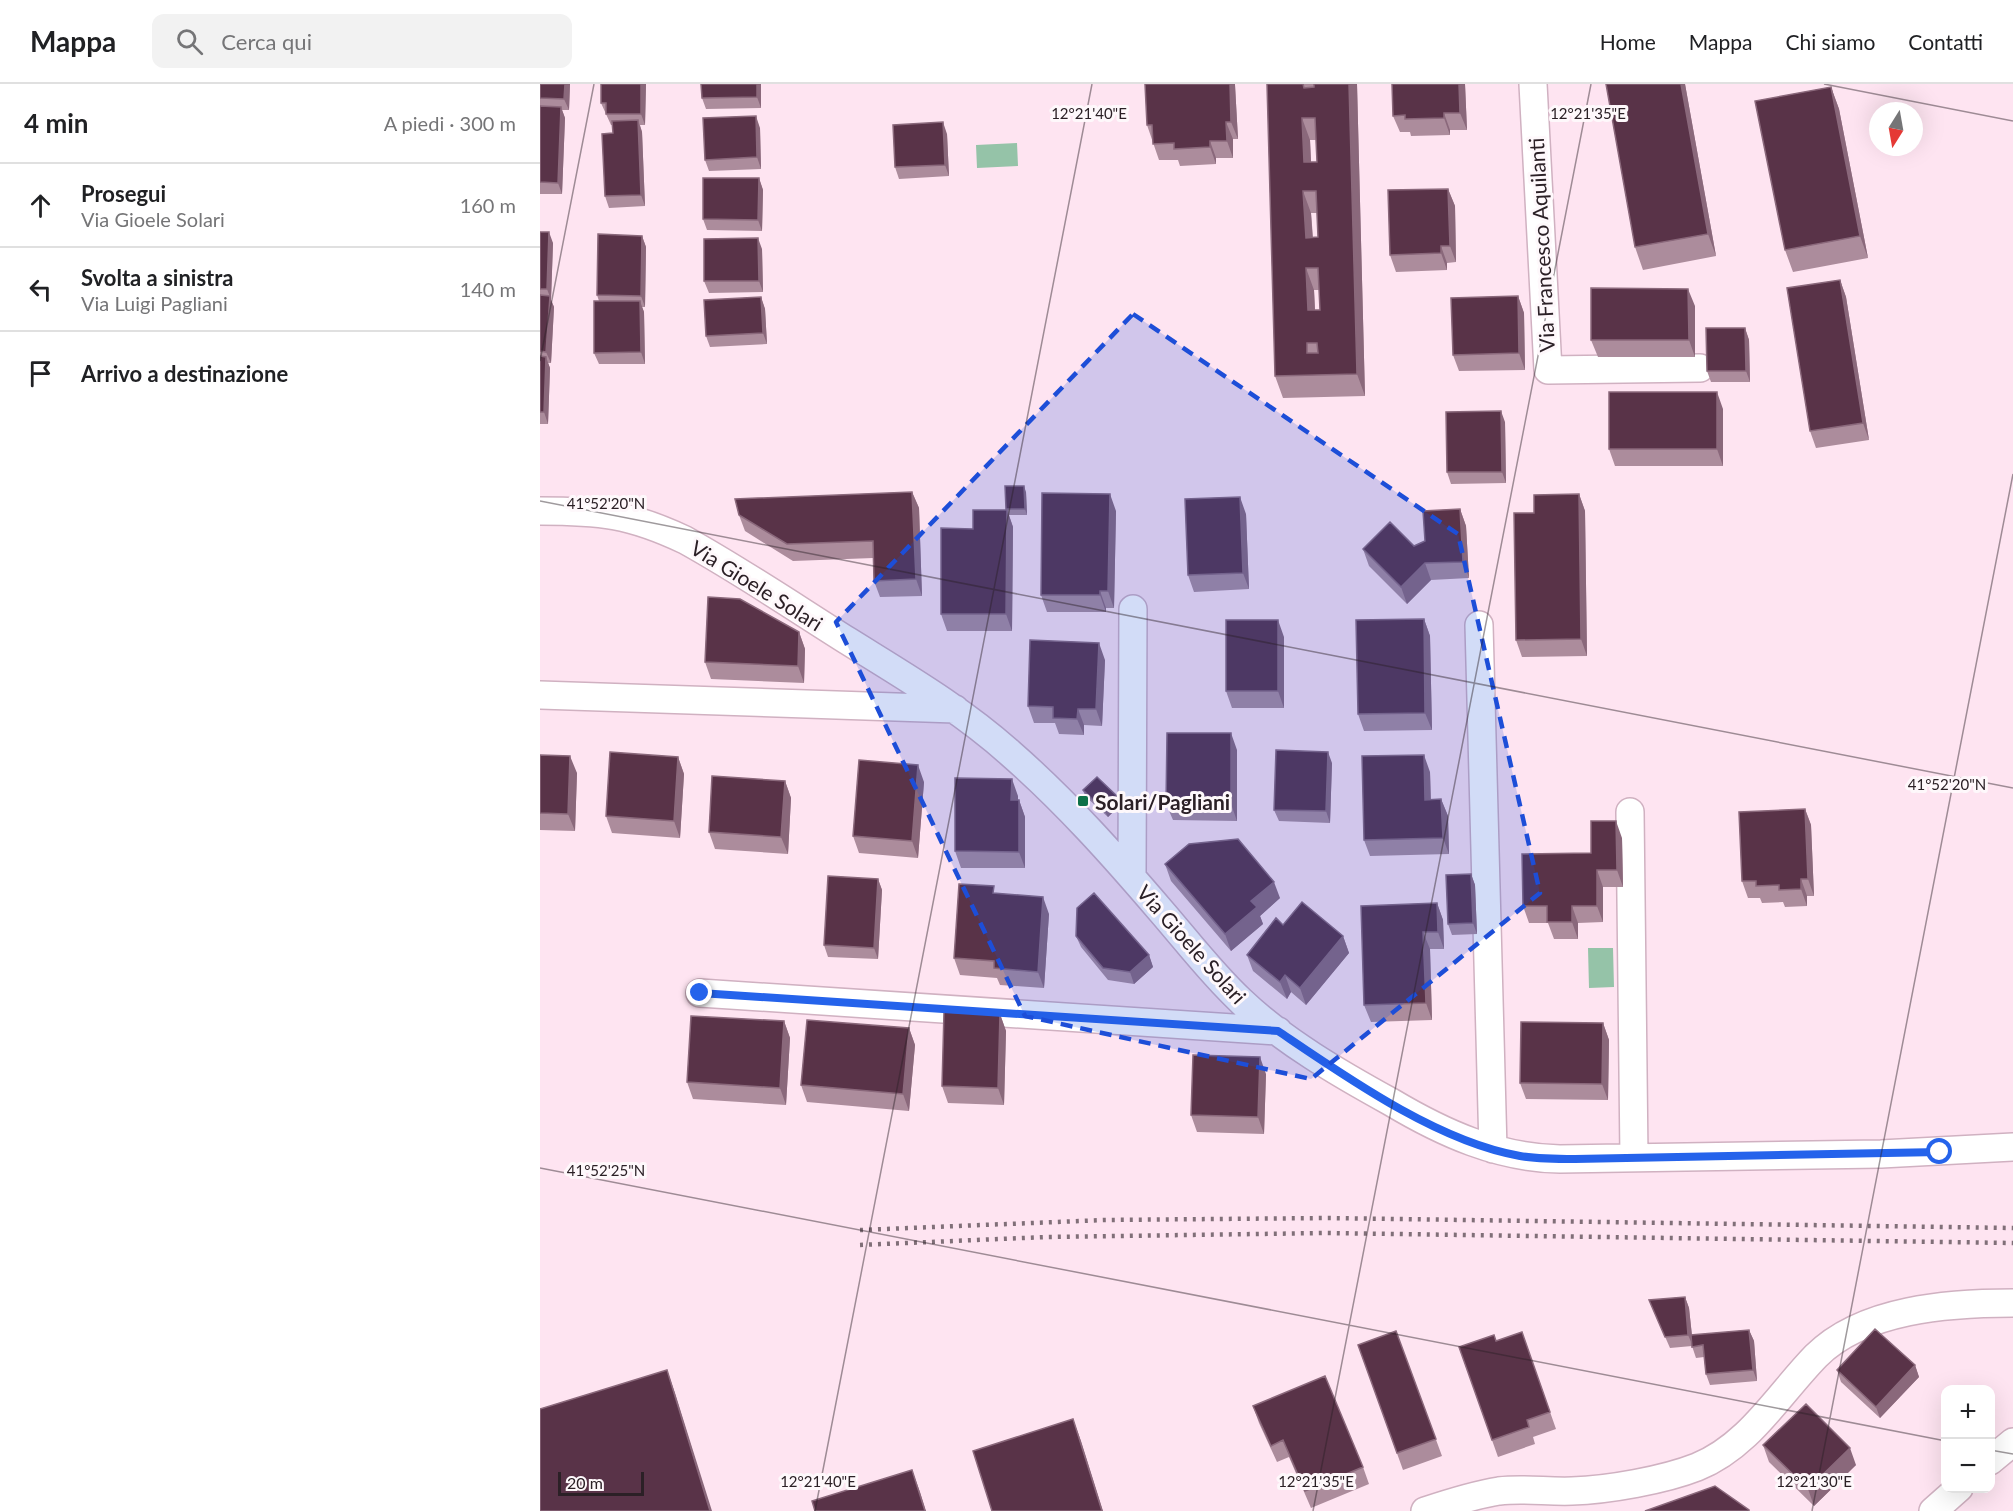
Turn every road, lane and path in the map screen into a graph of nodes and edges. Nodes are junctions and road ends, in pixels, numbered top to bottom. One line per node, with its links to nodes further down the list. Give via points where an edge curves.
1 (1533, 84): 2 (street, Via Francesco Aquilanti, via 1548,370)
2 (1700, 368)
3 (540, 511): 7 (street, Via Gioele Solari, via 593,511 620,516 685,540)
4 (1133, 609): 9 (street)
5 (1479, 625): 13 (street)
6 (540, 695): 7 (street)
7 (956, 709): 9 (street, Via Gioele Solari, via 1049,789)
8 (1630, 812): 14 (street)
9 (1132, 877): 11 (street, Via Gioele Solari, via 1226,986)
10 (700, 993): 11 (street)
11 (1278, 1031): 13 (street, Via Gioele Solari, via 1403,1110)
12 (2013, 1147): 14 (street, Via Gioele Solari, via 1881,1154)
13 (1493, 1149): 14 (street, Via Gioele Solari, via 1546,1159)
14 (1634, 1157)
15 (2013, 1303): 19 (street, via 1928,1308 1870,1323 1840,1337 1814,1358 1744,1436 1720,1455 1690,1469 1600,1489 1493,1492)
16 (2013, 1442): 17 (street)
17 (1995, 1457)
18 (1953, 1493): 20 (street)
19 (1425, 1511)
20 (1933, 1511)

